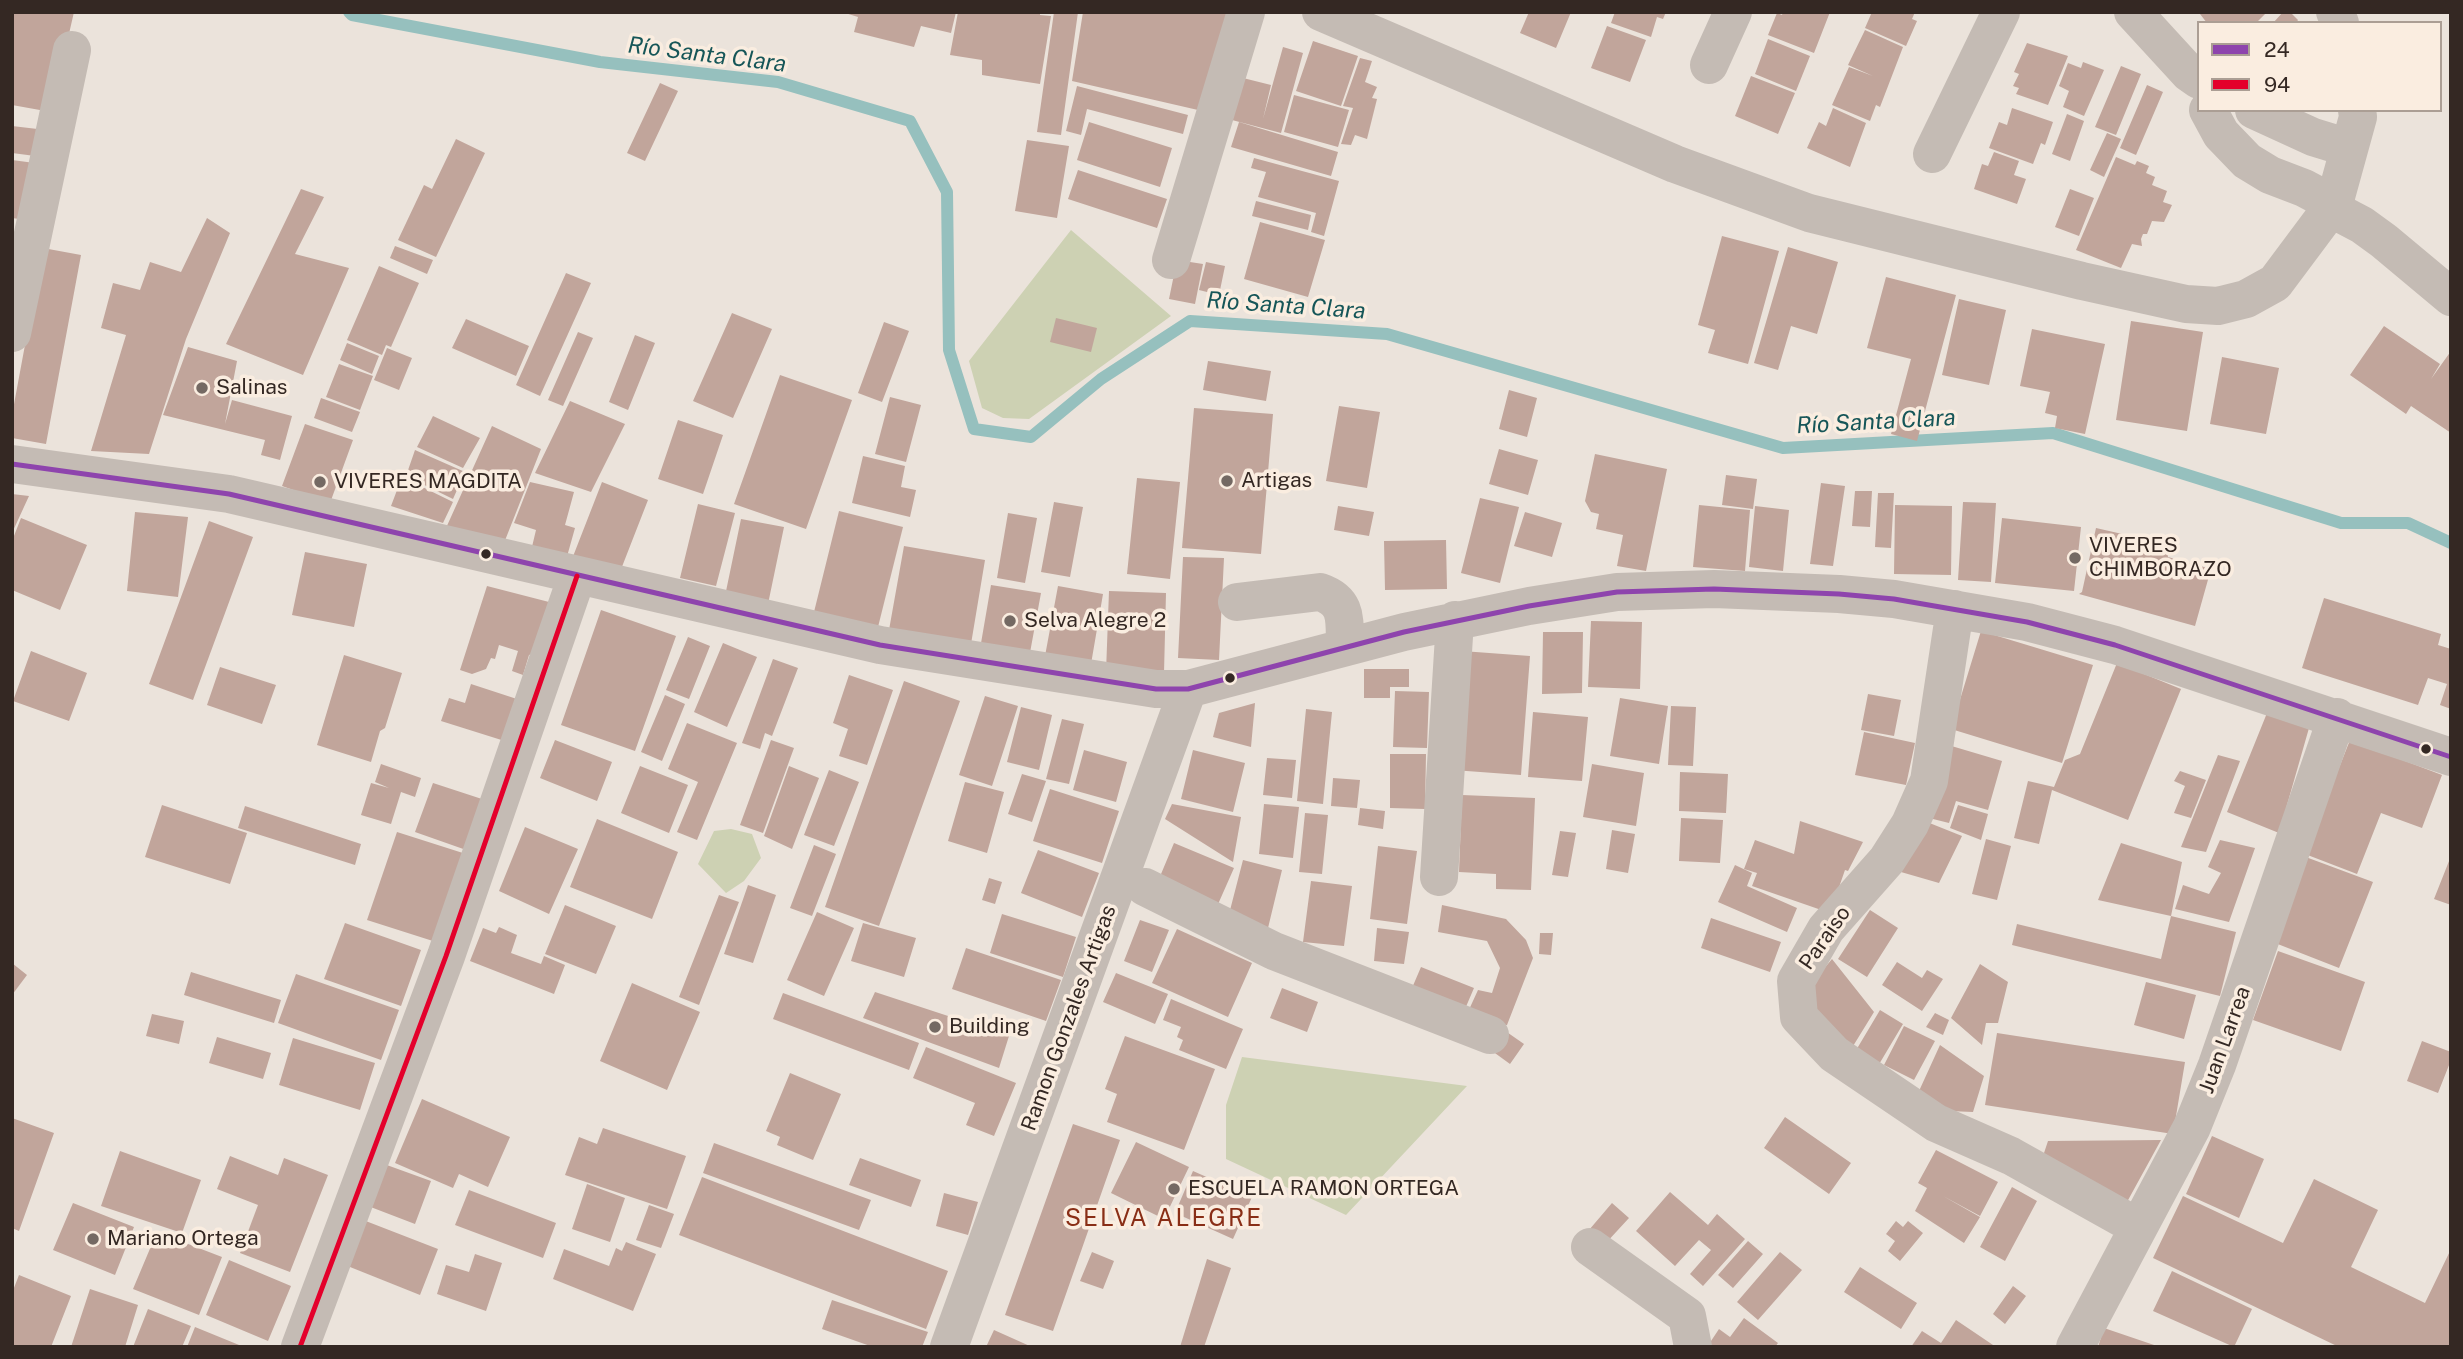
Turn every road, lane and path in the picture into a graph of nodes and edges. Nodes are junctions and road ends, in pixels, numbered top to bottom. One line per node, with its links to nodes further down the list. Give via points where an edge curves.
1 (1246, 12): 15 (street)
2 (1321, 12): 14 (street, via 1675,164 1809,213 2186,304 2218,306 2246,299 2276,283)
3 (1733, 12): 7 (street)
4 (2001, 12): 13 (street)
5 (2133, 12): 8 (street)
6 (72, 50): 17 (street)
7 (1709, 65)
8 (2195, 82)
9 (2209, 112): 14 (street, via 2221,134 2247,161)
10 (2258, 112): 12 (street)
11 (2357, 112): 12 (street)
12 (2349, 148): 14 (street)
13 (1932, 154)
14 (2334, 204): 16 (street)
15 (1171, 260)
16 (2451, 297)
17 (12, 333)
18 (12, 464): 19 (street, via 229,494)
19 (577, 576): 24 (street, via 880,645 1156,689); 32 (street, via 446,956)
20 (1237, 602): 23 (street, via 1320,592 1332,596 1344,615)
21 (1955, 609): 22 (street, via 1839,593 1714,589 1617,592); 25 (street, via 2115,645); 30 (street, Paraiso, via 1929,781 1887,860 1826,929 1796,981 1799,1017 1834,1054 1936,1123 2011,1156)
22 (1455, 620): 23 (street); 27 (street)
23 (1345, 646): 24 (street)
24 (1188, 689): 33 (street, Ramon Gonzales Artigas)
25 (2337, 717): 26 (street); 30 (street, Juan Larrea, via 2217,1065 2192,1127)
26 (2451, 757)
27 (1439, 877)
28 (1145, 887): 29 (street, via 1274,951)
29 (1490, 1035)
30 (2138, 1227): 35 (street, Juan Larrea)
31 (1590, 1247): 34 (street, via 1687,1316)
32 (300, 1347)
33 (949, 1347)
34 (1693, 1347)
35 (2075, 1347)

